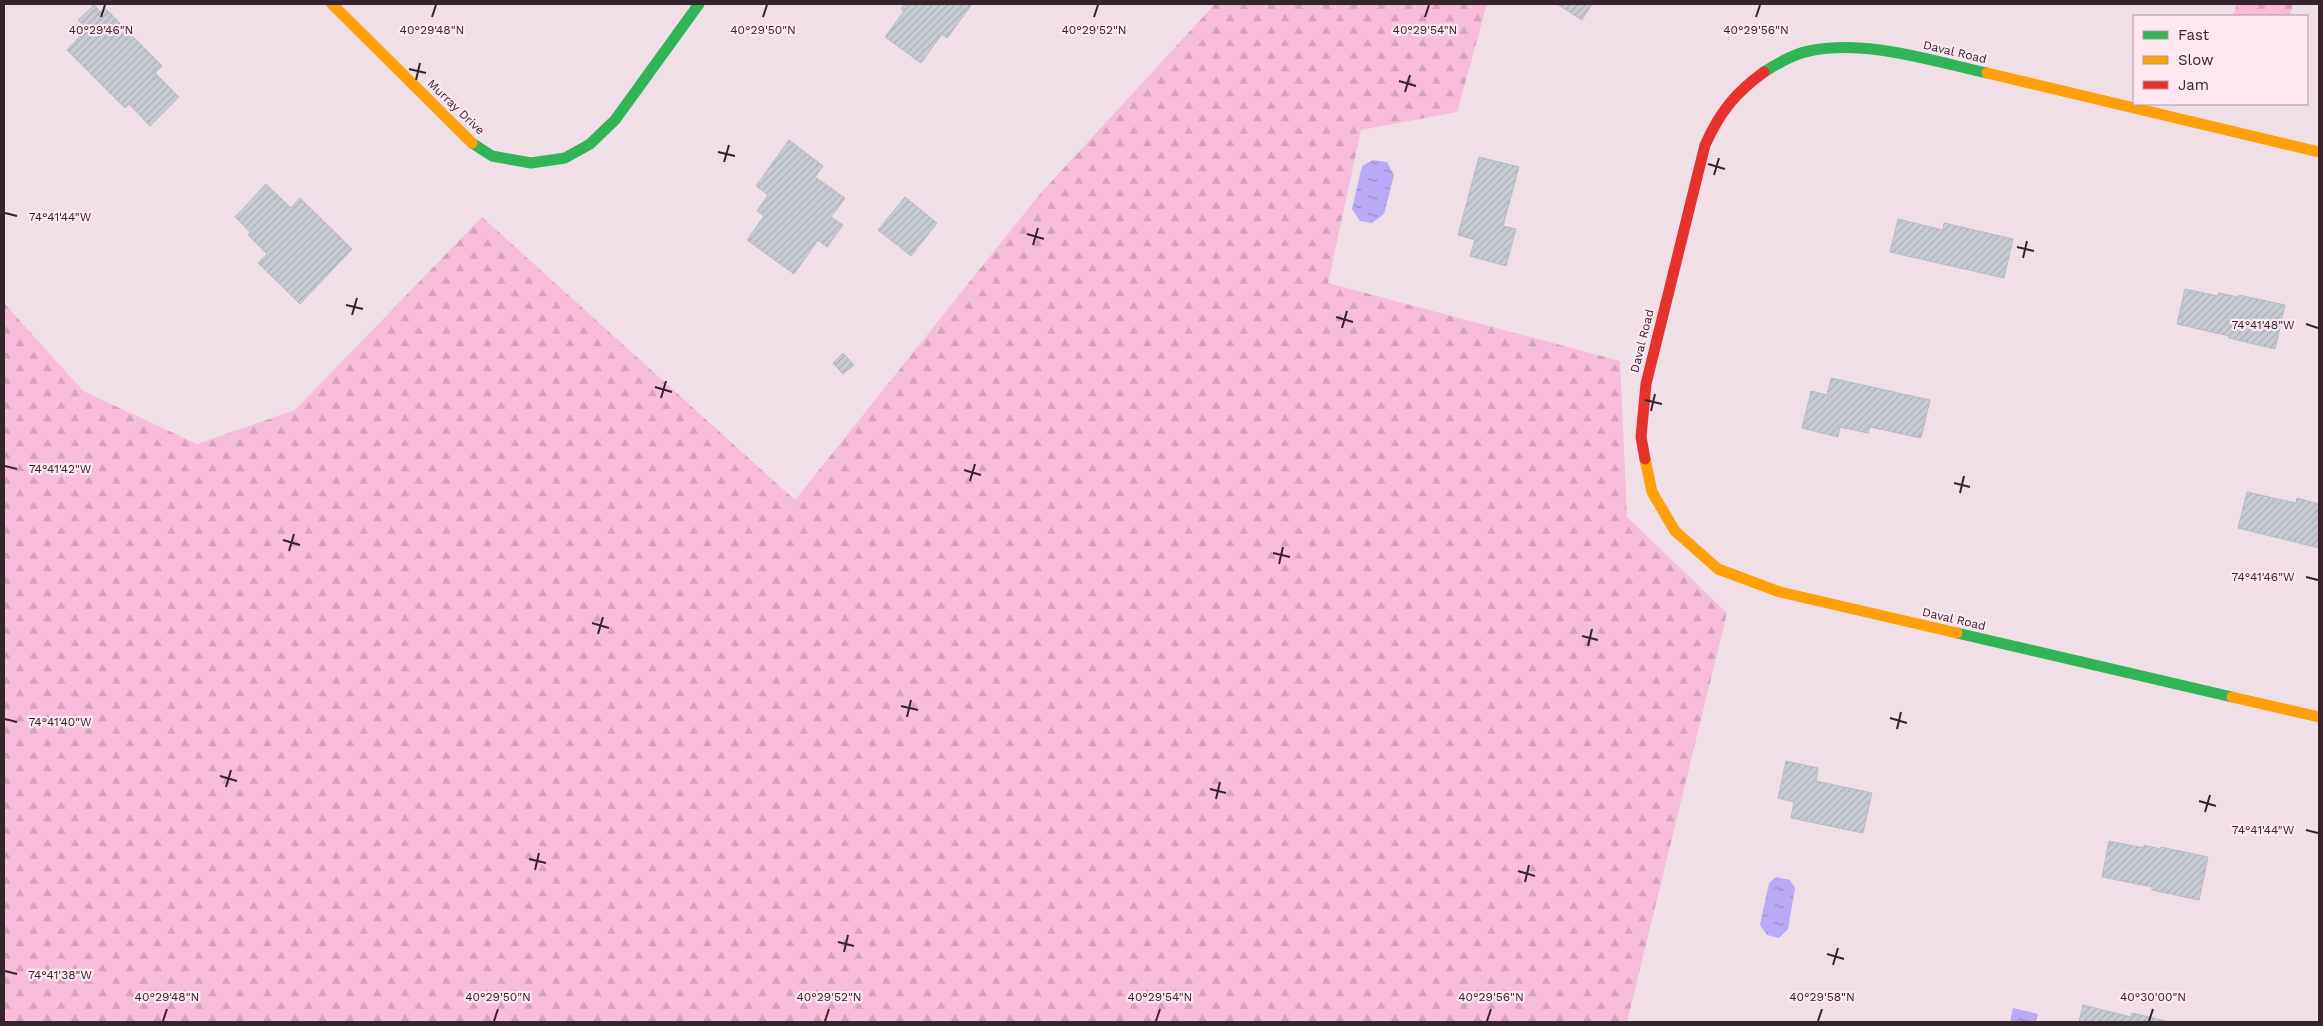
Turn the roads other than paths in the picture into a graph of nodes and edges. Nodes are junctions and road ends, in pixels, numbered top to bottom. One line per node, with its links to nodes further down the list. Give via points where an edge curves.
1 (332, 4): 2 (street, Murray Drive, via 473,144 492,156 531,163 565,158 590,144 615,120)
2 (699, 4)
3 (2319, 152): 4 (street, Daval Road, via 1909,55 1862,49 1819,49 1786,60 1752,79 1722,112 1705,145 1646,384 1641,437 1652,492 1675,531 1718,569 1780,592)
4 (2319, 717)

